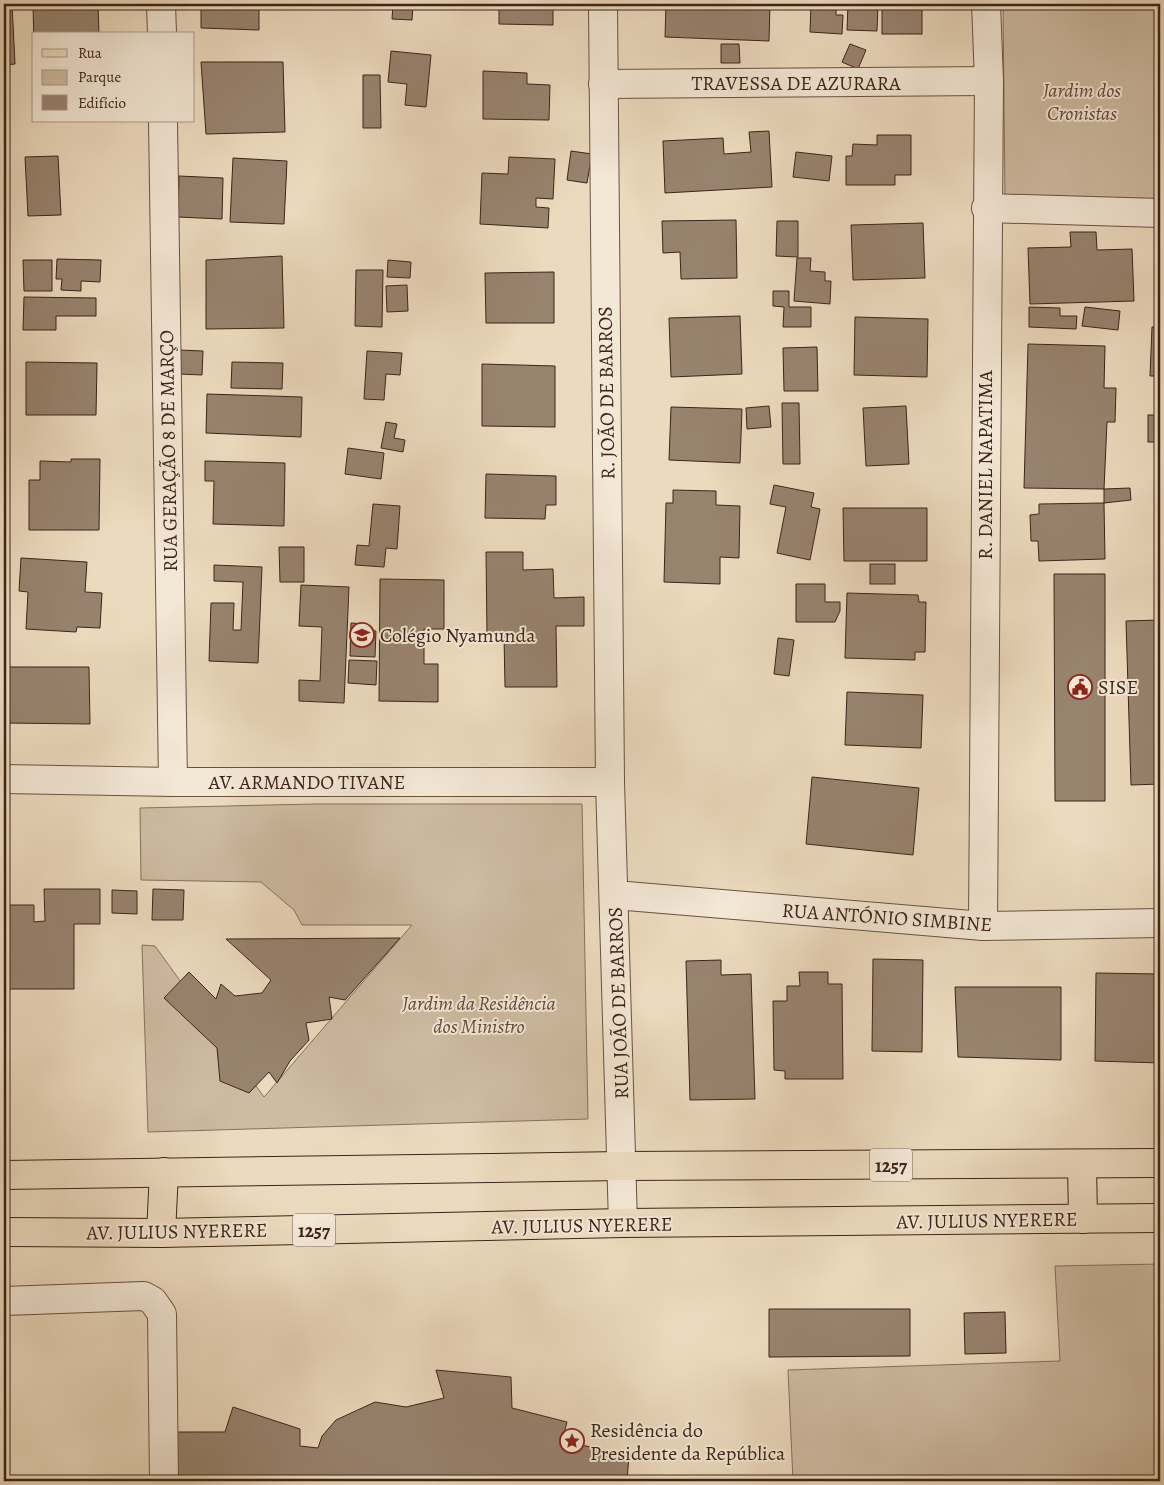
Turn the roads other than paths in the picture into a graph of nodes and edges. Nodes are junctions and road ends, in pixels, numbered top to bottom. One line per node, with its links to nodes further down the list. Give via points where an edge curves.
1 (161, 4): 4 (street)
2 (603, 4): 6 (street, R. JOÃO DE BARROS)
3 (986, 4): 5 (street, R. DANIEL NAPATIMA)
4 (162, 32)
5 (989, 81): 6 (street, TRAVESSA DE AZURARA); 8 (street, R. DANIEL NAPATIMA)
6 (603, 84): 12 (street, R. JOÃO DE BARROS)
7 (163, 122): 11 (street, RUA GERAÇÃO 8 DE MARÇO)
8 (986, 208): 9 (street); 15 (street, R. DANIEL NAPATIMA)
9 (1160, 213)
10 (4, 779): 11 (street, AV. ARMANDO TIVANE)
11 (173, 782): 12 (street, AV. ARMANDO TIVANE)
12 (610, 782): 13 (street, RUA JOÃO DE BARROS)
13 (615, 895): 15 (street, RUA ANTÓNIO SIMBINE); 18 (street, RUA JOÃO DE BARROS)
14 (1160, 923): 15 (street, RUA ANTÓNIO SIMBINE)
15 (983, 926)
16 (1160, 1163): 17 (main road, 1257)
17 (1082, 1164): 18 (main road, 1257); 22 (main road)
18 (622, 1166): 19 (main road, 1257); 23 (street, RUA JOÃO DE BARROS)
19 (164, 1172): 20 (main road, 1257); 25 (main road)
20 (4, 1175)
21 (1160, 1218): 22 (main road, AV. JULIUS NYERERE / 1257)
22 (1083, 1219): 23 (main road, AV. JULIUS NYERERE / 1257)
23 (623, 1223): 25 (main road, AV. JULIUS NYERERE / 1257)
24 (4, 1232): 25 (main road, AV. JULIUS NYERERE / 1257)
25 (161, 1233)
26 (4, 1301): 27 (street, via 144,1296 153,1300 162,1314)
27 (164, 1481)

